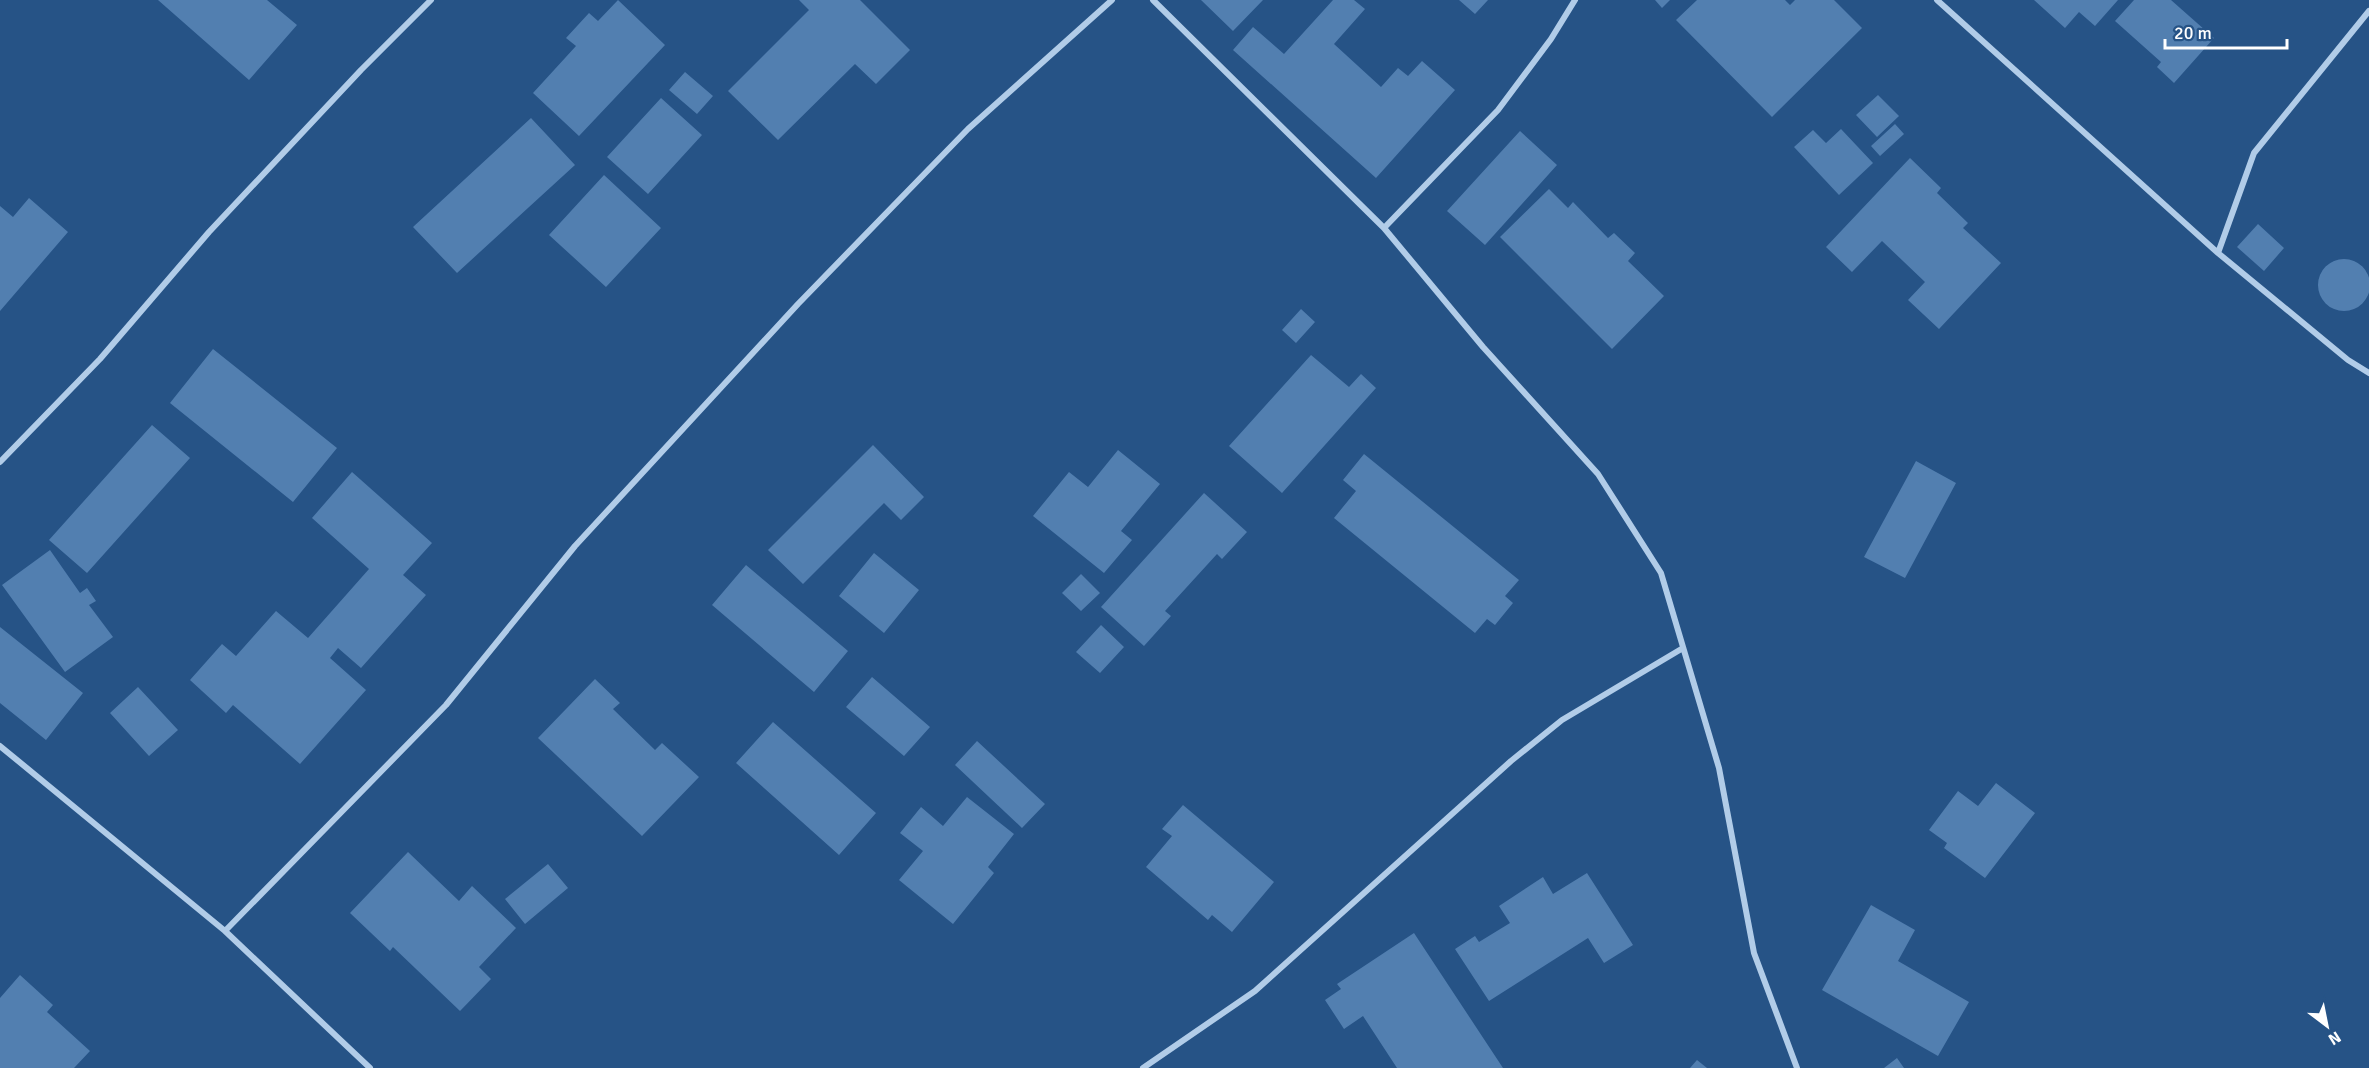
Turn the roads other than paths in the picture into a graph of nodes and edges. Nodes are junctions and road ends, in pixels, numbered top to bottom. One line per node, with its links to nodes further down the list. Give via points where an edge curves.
1 (431, 0): 10 (street, via 217,223 100,358)
2 (1112, 0): 13 (street, via 968,129 798,304 575,546 446,705)
3 (1153, 0): 7 (street)
4 (1575, 0): 7 (street, via 1498,110)
5 (1937, 0): 8 (street)
6 (2369, 11): 8 (street, via 2254,153)
7 (1384, 228): 11 (street, via 1483,347 1598,474 1661,573)
8 (2218, 254): 9 (street)
9 (2369, 373)
10 (0, 462)
11 (1683, 648): 15 (street, via 1562,720 1511,761 1255,991); 16 (street, via 1719,768 1754,953)
12 (0, 746): 13 (street)
13 (225, 931): 14 (street)
14 (370, 1068)
15 (1143, 1068)
16 (1797, 1068)

